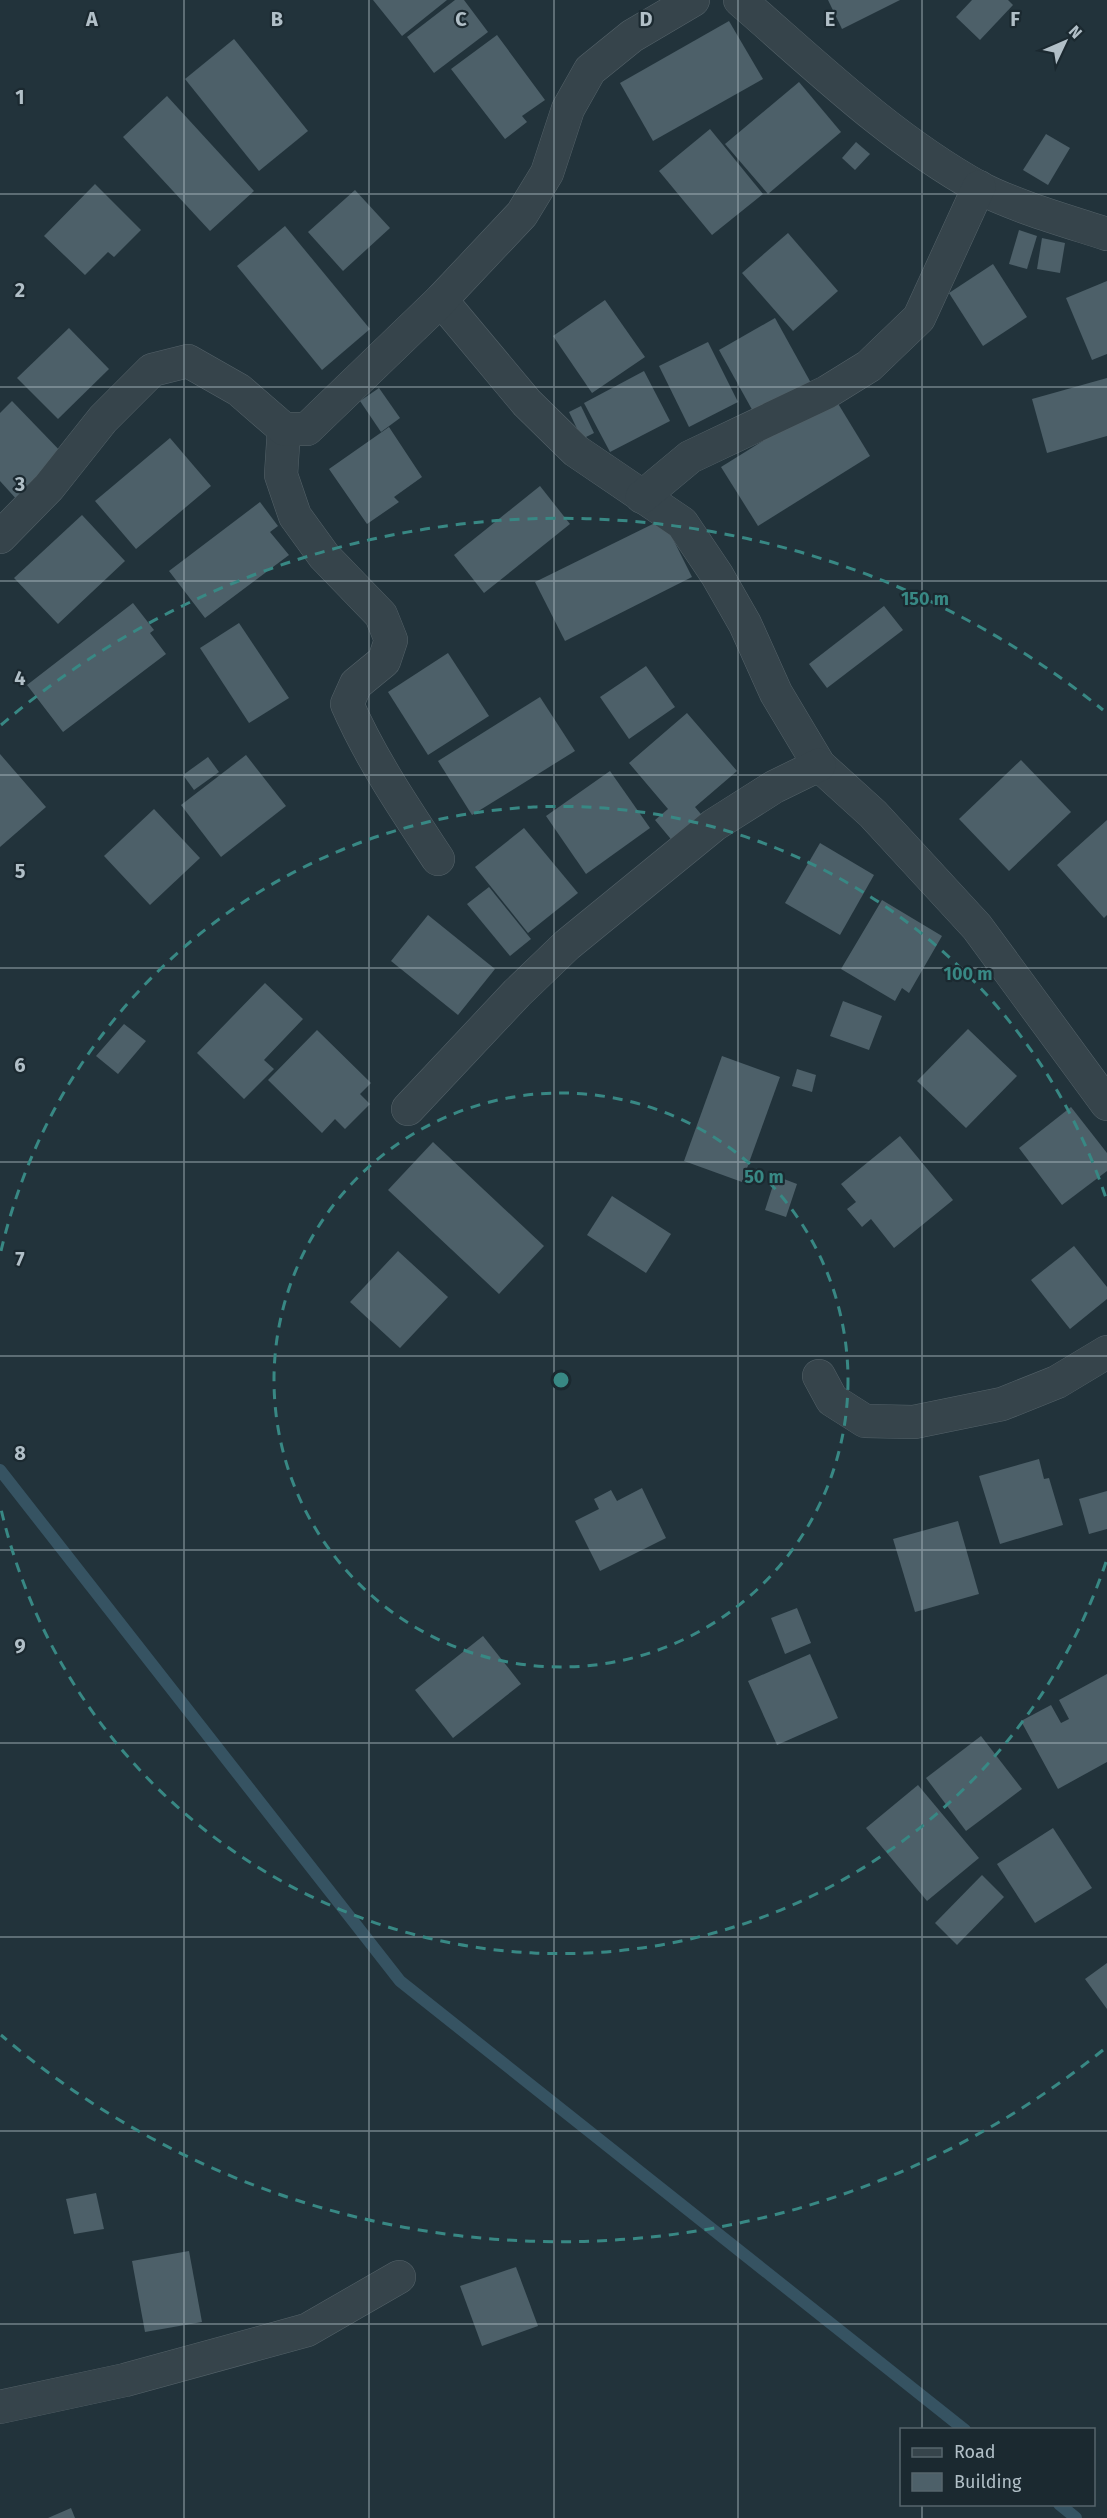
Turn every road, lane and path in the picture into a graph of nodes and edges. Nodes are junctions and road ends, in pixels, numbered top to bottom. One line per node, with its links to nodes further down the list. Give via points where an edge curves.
1 (693, 0): 5 (street, via 632,36 590,70 568,109 547,173 522,214)
2 (740, 0): 3 (street, via 866,108 925,153)
3 (979, 187): 4 (street); 7 (street, via 919,318 869,366 827,392 690,458)
4 (1107, 234)
5 (441, 300): 6 (street, via 307,429); 7 (street, via 527,403 576,451)
6 (285, 429): 8 (street, via 239,390 188,361 152,370 103,419 49,487); 10 (street, via 281,475 296,516 324,556 381,615 391,640 384,661 356,684 347,704 380,770)
7 (642, 497): 9 (street, via 682,523 711,566 745,624 776,693)
8 (0, 537)
9 (819, 765): 11 (street, via 873,814 977,927); 12 (street, via 774,787 714,825 567,945)
10 (438, 860)
11 (1107, 1104)
12 (408, 1109)
13 (1107, 1352): 14 (street, via 1057,1382 1002,1404 914,1422 865,1420 832,1400)
14 (819, 1376)
15 (399, 2277): 16 (street, via 307,2331 125,2380)
16 (0, 2407)

